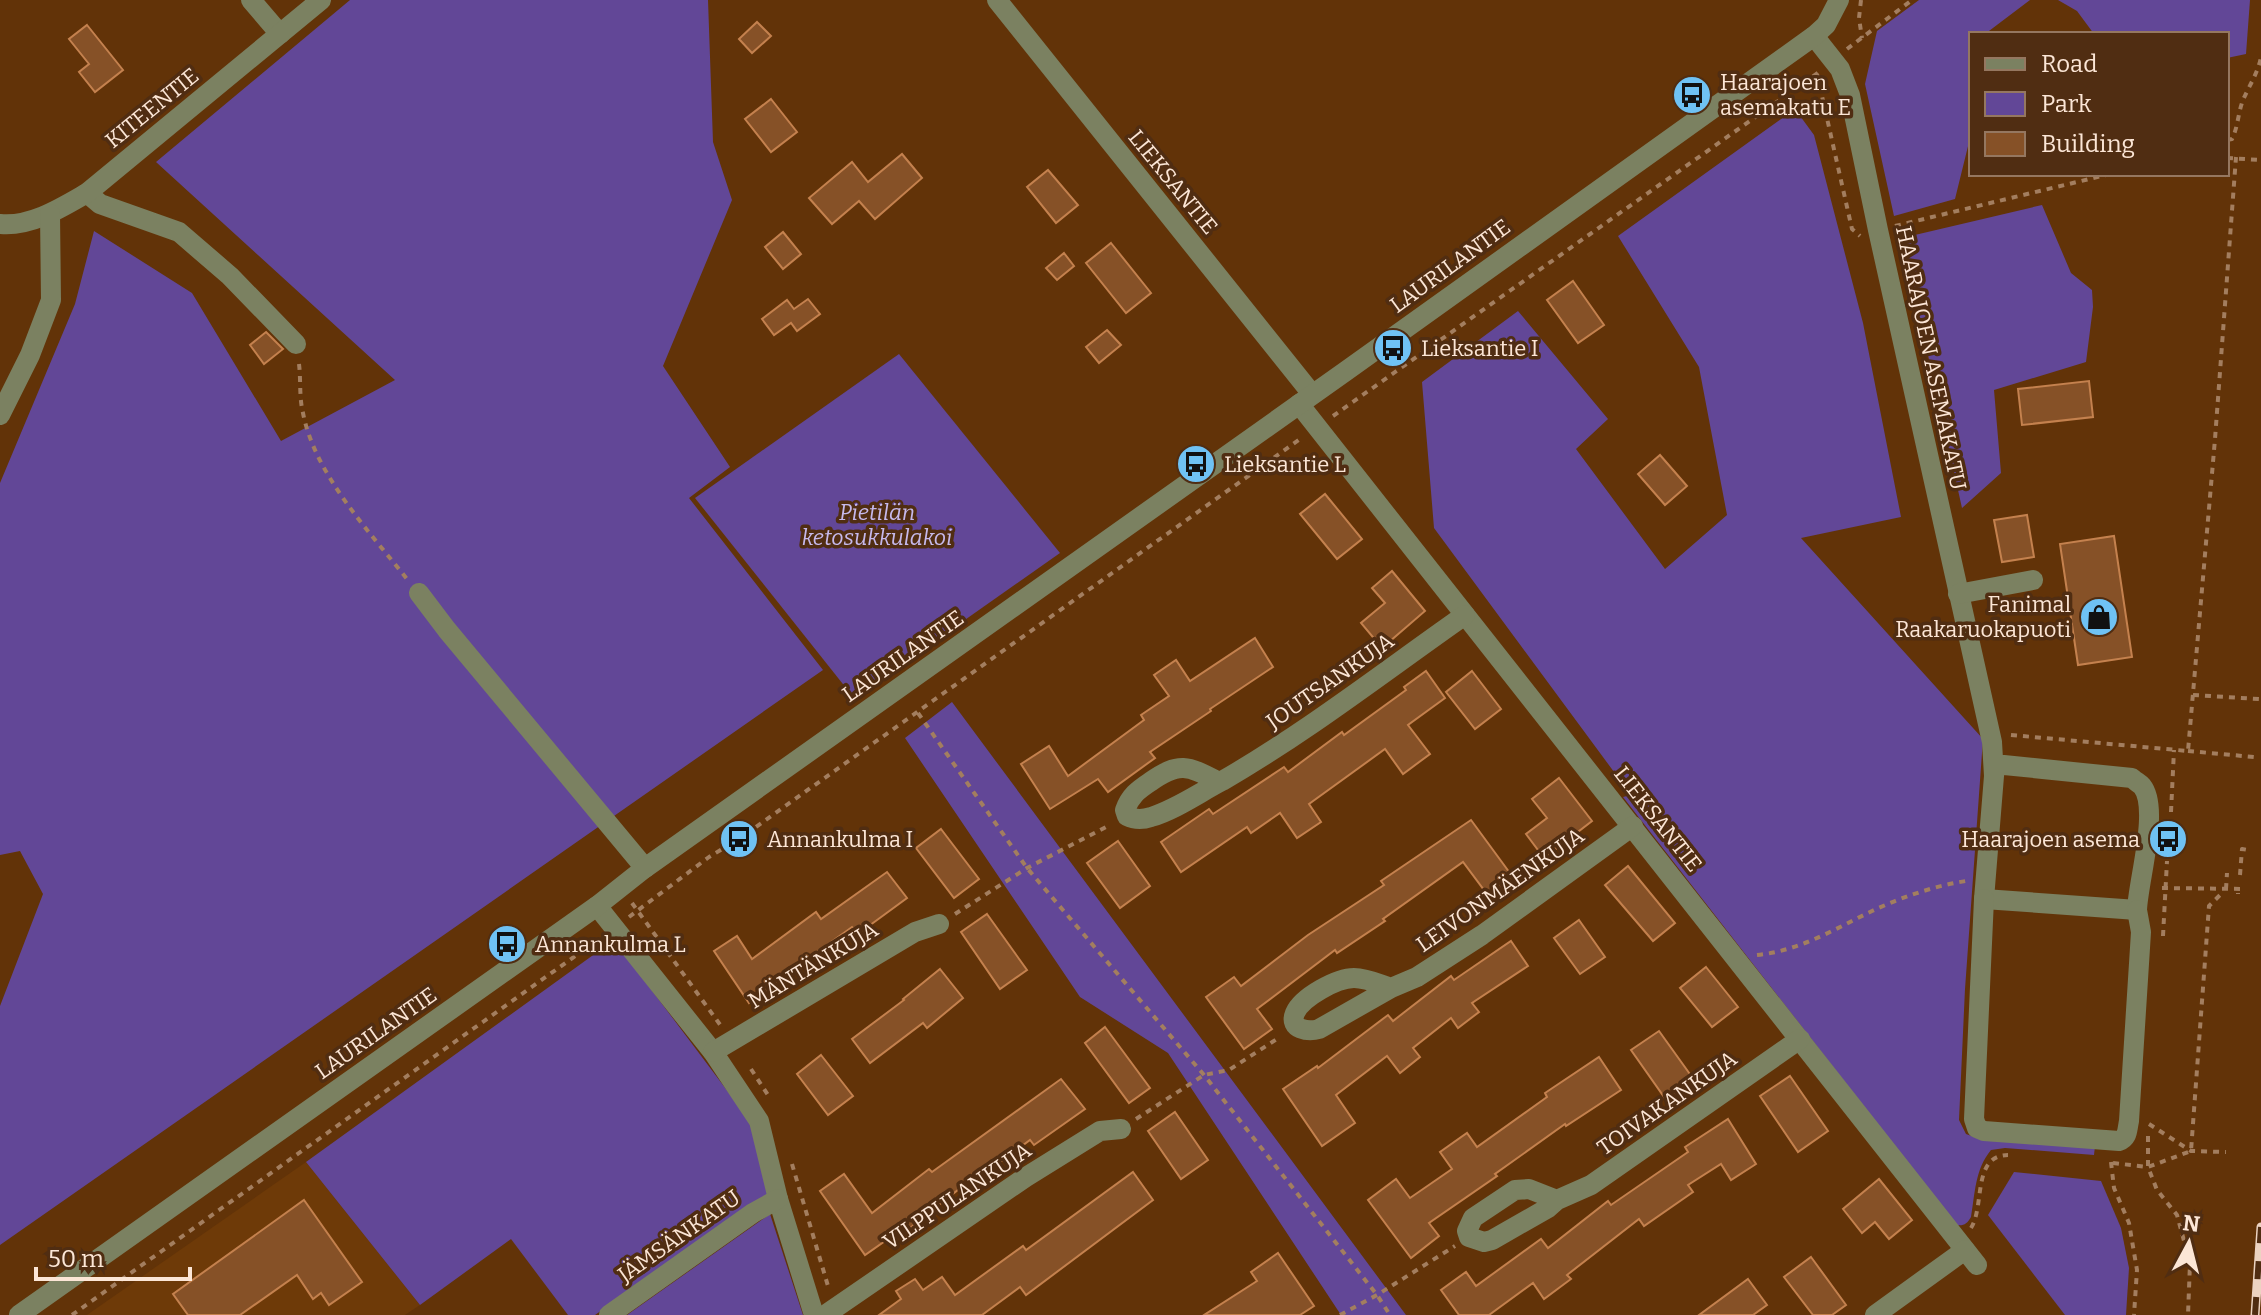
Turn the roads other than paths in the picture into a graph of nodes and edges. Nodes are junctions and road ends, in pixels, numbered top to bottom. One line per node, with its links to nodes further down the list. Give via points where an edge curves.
1 (251, 0): 5 (street)
2 (321, 0): 5 (street, KITEENTIE)
3 (997, 0): 11 (street, LIEKSANTIE)
4 (1839, 0): 6 (street)
5 (280, 34): 7 (street, KITEENTIE)
6 (1814, 36): 11 (street, LAURILANTIE); 15 (street, HAARAJOEN ASEMAKATU, via 1825,67 1840,69 1850,95)
7 (87, 193): 8 (street, KITEENTIE); 10 (street, via 100,204 179,232)
8 (50, 214): 9 (street, KITEENTIE); 12 (street, via 51,300)
9 (0, 224)
10 (296, 344)
11 (1306, 399): 16 (street, LIEKSANTIE, via 1317,427); 20 (street, LAURILANTIE)
12 (0, 415)
13 (2033, 580): 15 (street)
14 (419, 593): 20 (street)
15 (1958, 594): 17 (street, HAARAJOEN ASEMAKATU)
16 (1465, 615): 18 (street, JOUTSANKUJA); 19 (street, LIEKSANTIE)
17 (1994, 764): 21 (street, HAARAJOEN ASEMAKATU); 23 (street, via 2132,778 2144,787 2149,806 2146,860)
18 (1219, 782): 18 (street, JOUTSANKUJA, via 1190,768 1167,770 1132,796 1125,810 1133,819 1150,818)
19 (1633, 826): 25 (street, LEIVONMÄENKUJA, via 1482,935); 26 (street, LIEKSANTIE)
20 (645, 868): 22 (street, LAURILANTIE)
21 (1985, 890): 23 (street); 23 (street, HAARAJOEN ASEMAKATU, via 1974,1119 1984,1131 2124,1139 2141,932)
22 (597, 906): 27 (street); 31 (street, LAURILANTIE)
23 (2137, 910)
24 (939, 924): 27 (street, MÄNTÄNKUJA, via 915,932)
25 (1391, 988): 25 (street, LEIVONMÄENKUJA, via 1319,1029 1309,1032 1296,1025 1295,1012 1334,982 1366,979)
26 (1800, 1039): 30 (street, TOIVAKANKUJA, via 1591,1185); 35 (street, LIEKSANTIE, via 1971,1258)
27 (713, 1052): 29 (street, via 759,1121)
28 (1121, 1129): 34 (street, VILPPULANKUJA, via 1100,1131 1026,1177)
29 (778, 1199): 32 (street, JÄMSÄNKATU); 33 (street)
30 (1557, 1200): 30 (street, TOIVAKANKUJA, via 1492,1240 1469,1237 1473,1218 1515,1190 1529,1189)
31 (19, 1315)
32 (609, 1315)
33 (814, 1315)
34 (825, 1315)
35 (1875, 1315)

